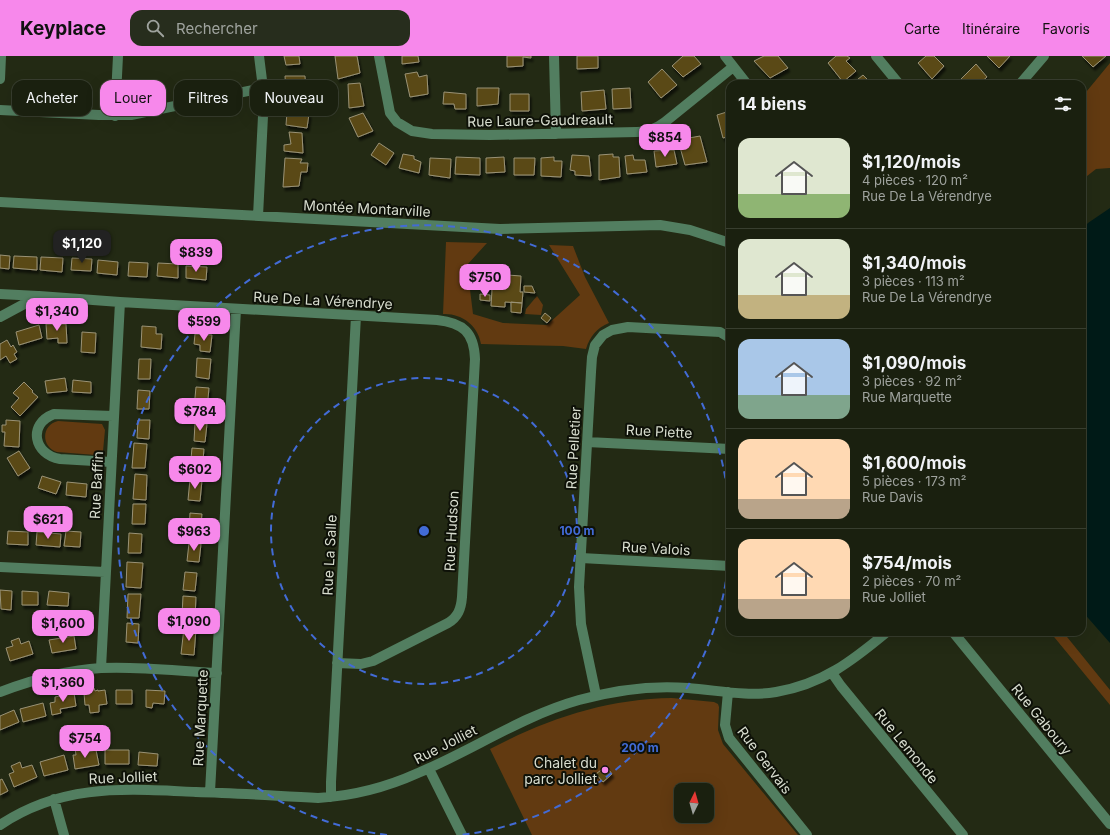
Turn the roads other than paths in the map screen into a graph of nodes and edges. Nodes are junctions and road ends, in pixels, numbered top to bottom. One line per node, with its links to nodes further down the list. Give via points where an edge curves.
1 (1, 56): 10 (street)
2 (118, 56): 11 (street)
3 (258, 56): 12 (street)
4 (379, 56): 21 (street, Rue Laure-Gaudreault, via 389,110 397,122 408,129 424,133 469,135)
5 (554, 56): 21 (street)
6 (725, 56): 9 (street)
7 (876, 56): 14 (street)
8 (1043, 56): 15 (street)
9 (733, 67): 13 (street); 21 (street, Rue Laure-Gaudreault, via 652,130)
10 (0, 79)
11 (117, 80)
12 (262, 80)
13 (744, 80)
14 (896, 80)
15 (1023, 80)
16 (250, 91): 17 (street)
17 (166, 109)
18 (0, 110): 19 (street)
19 (100, 115)
20 (263, 116): 23 (street)
21 (556, 134)
22 (0, 202): 23 (street, Montée Montarville)
23 (258, 216): 24 (street, Montée Montarville, via 500,229 660,225 684,228)
24 (726, 242)
25 (0, 294): 26 (street, Rue De La Vérendrye)
26 (39, 296): 27 (street, Rue De La Vérendrye); 30 (street)
27 (120, 302): 28 (street, Rue De La Vérendrye); 33 (street, Rue Baffin)
28 (236, 309): 29 (street, Rue De La Vérendrye); 45 (street, Rue Marquette)
29 (356, 316): 31 (street, Rue De La Vérendrye, via 437,320); 43 (street, Rue La Salle)
30 (0, 317)
31 (457, 324): 43 (street, Rue Hudson, via 470,336 475,359 460,610 448,623 369,662)
32 (726, 336): 34 (street, Rue Pelletier, via 720,332 628,327 605,333 597,341 592,357)
33 (113, 416): 36 (street, Rue Baffin); 36 (street, via 54,414 42,422 37,435 41,449 52,458)
34 (587, 442): 35 (street, Rue Piette); 37 (street, Rue Pelletier)
35 (726, 449)
36 (111, 462): 40 (street, Rue Baffin)
37 (581, 558): 38 (street, Rue Valois); 49 (street, Rue Pelletier, via 581,624)
38 (726, 566)
39 (0, 567): 40 (street)
40 (105, 572): 44 (street, Rue Baffin)
41 (883, 636): 46 (street, Rue Jolliet)
42 (956, 636): 54 (street, Rue Gaboury)
43 (338, 663): 52 (street, Rue La Salle)
44 (101, 668): 45 (street); 47 (street, via 54,676)
45 (217, 673): 51 (street, Rue Marquette)
46 (832, 673): 48 (street, Rue Jolliet, via 782,691 748,694); 59 (street, Rue Lemonde)
47 (0, 692)
48 (728, 692): 49 (street, Rue Jolliet, via 654,687); 58 (street, Rue Gervais, via 725,725 729,738)
49 (596, 695): 50 (street, Rue Jolliet, via 523,720)
50 (429, 768): 52 (street, Rue Jolliet, via 379,787); 57 (street)
51 (210, 792): 52 (street, Rue Jolliet); 53 (street, Rue Jolliet, via 121,789 79,793)
52 (332, 797)
53 (54, 799): 55 (street, Rue Jolliet, via 30,808); 56 (street)
54 (1110, 824)
55 (0, 825)
56 (64, 835)
57 (462, 835)
58 (807, 835)
59 (962, 835)

